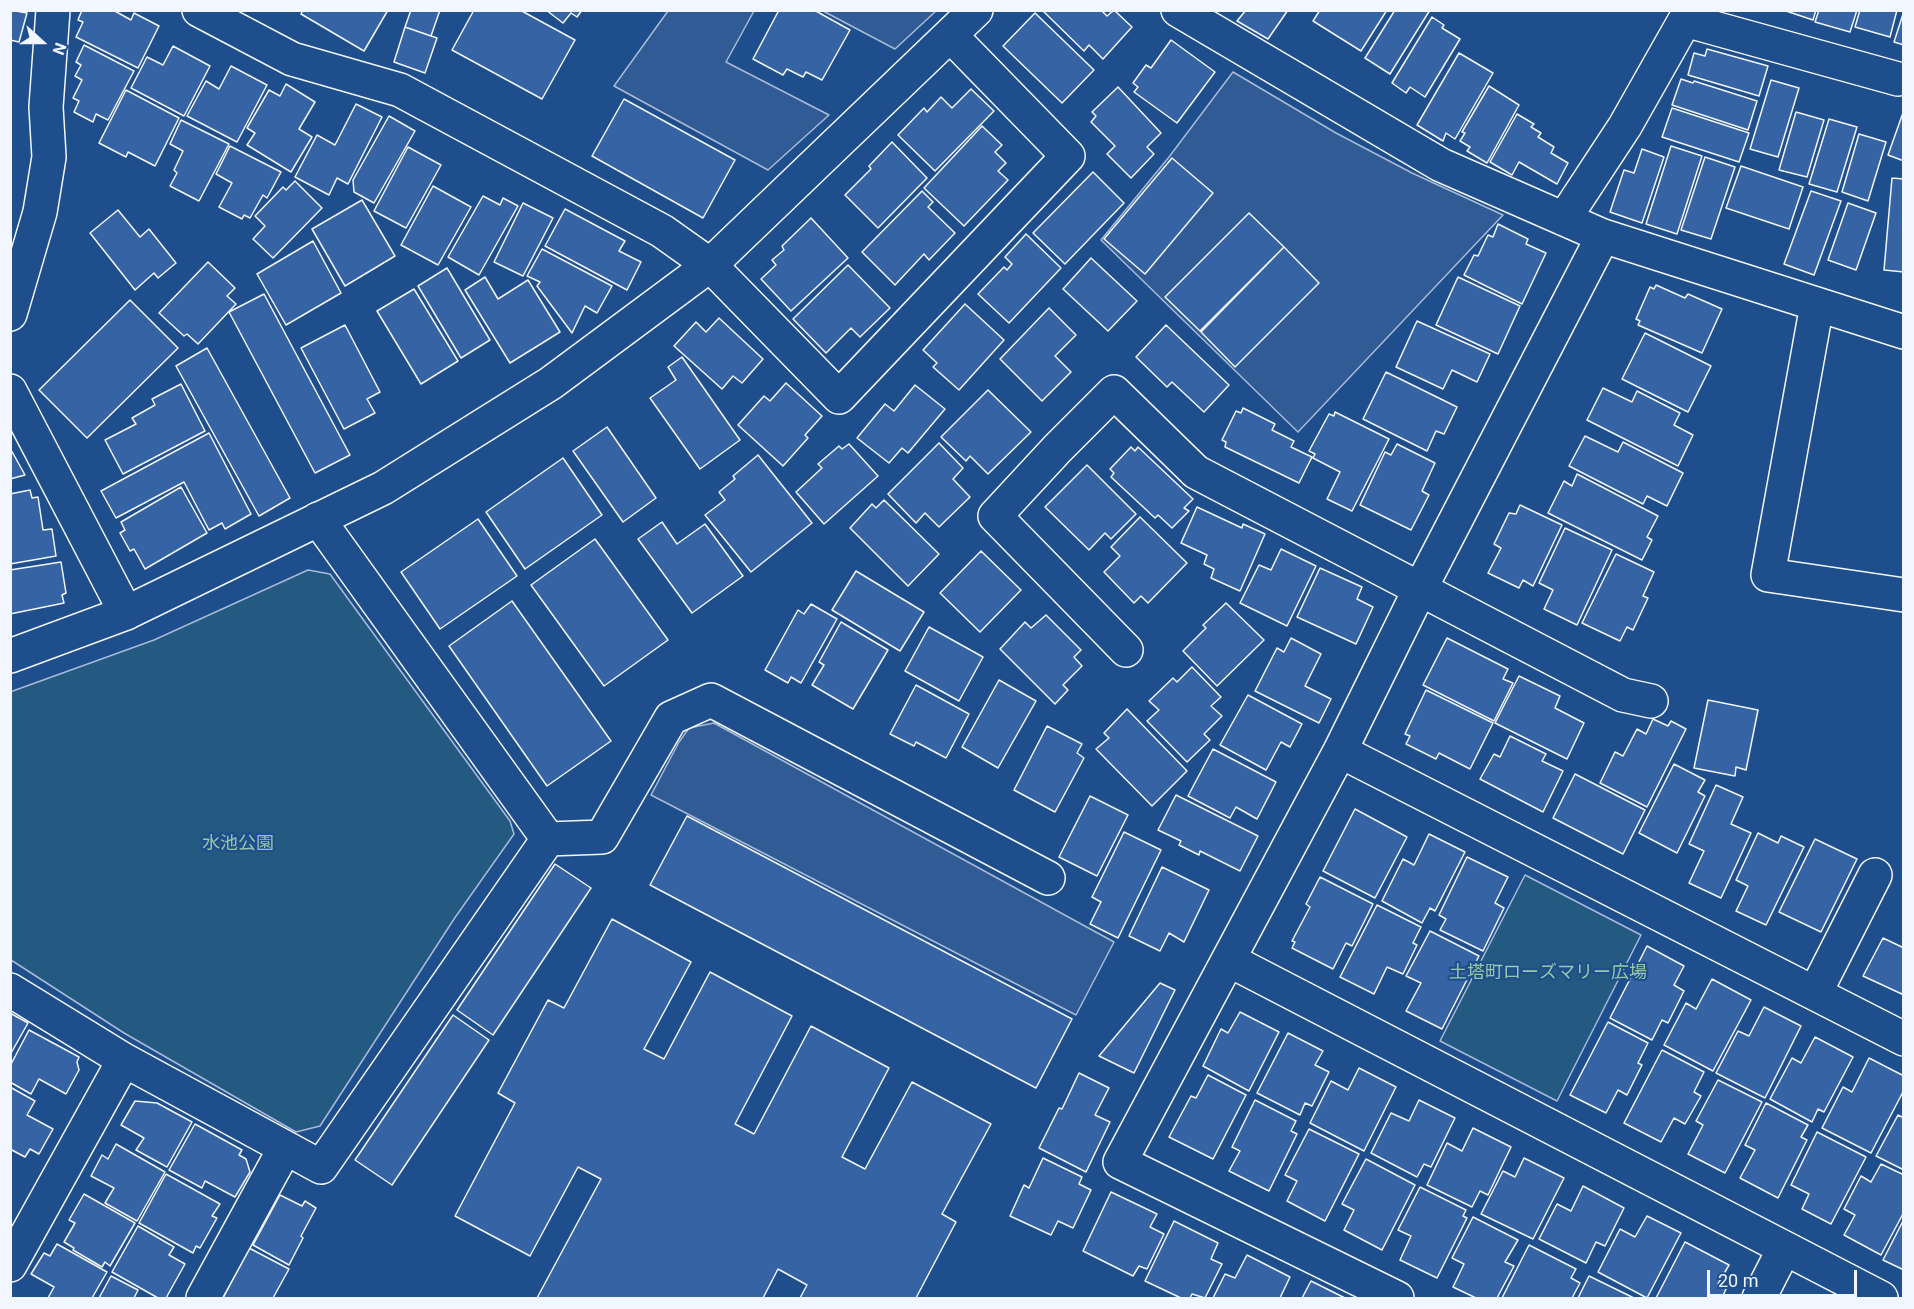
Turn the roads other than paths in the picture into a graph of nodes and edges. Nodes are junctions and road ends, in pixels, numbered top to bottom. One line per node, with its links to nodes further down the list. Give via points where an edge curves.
1 (53, 10): 12 (street, via 46,107 49,157 40,212)
2 (199, 10): 10 (street, via 292,58 400,90 662,231)
3 (976, 10): 6 (street)
4 (1178, 10): 8 (street, via 1441,165)
5 (1689, 15): 7 (street); 8 (street, via 1625,126)
6 (951, 36): 10 (street); 10 (street, via 1068,156 839,397)
7 (1898, 79)
8 (1564, 219): 9 (street)
9 (1603, 236): 11 (street); 16 (street)
10 (710, 266): 15 (street, via 551,383 383,488)
11 (1817, 305): 13 (street); 17 (street, via 1767,575)
12 (10, 314)
13 (1904, 332)
14 (10, 391): 18 (street)
15 (318, 519): 18 (street); 23 (street)
16 (1420, 589): 19 (street, via 1196,472 1114,392 995,516); 21 (street, via 1623,695); 22 (street)
17 (1904, 595)
18 (126, 614): 20 (street)
19 (1126, 650)
20 (10, 656)
21 (1651, 701)
22 (1340, 751): 26 (street); 28 (street)
23 (548, 839): 25 (street, via 602,837 671,718 711,700); 31 (street, via 321,1167)
24 (1875, 875): 28 (street)
25 (1048, 878)
26 (1228, 960): 32 (street); 35 (street, via 1120,1162)
27 (10, 990): 30 (street)
28 (1815, 993): 29 (street)
29 (1904, 1040)
30 (124, 1060): 31 (street); 33 (street)
31 (285, 1148): 34 (street)
32 (1784, 1249): 36 (street); 37 (street)
33 (10, 1264)
34 (203, 1299)
35 (1397, 1299)
36 (1759, 1299)
37 (1881, 1299)

